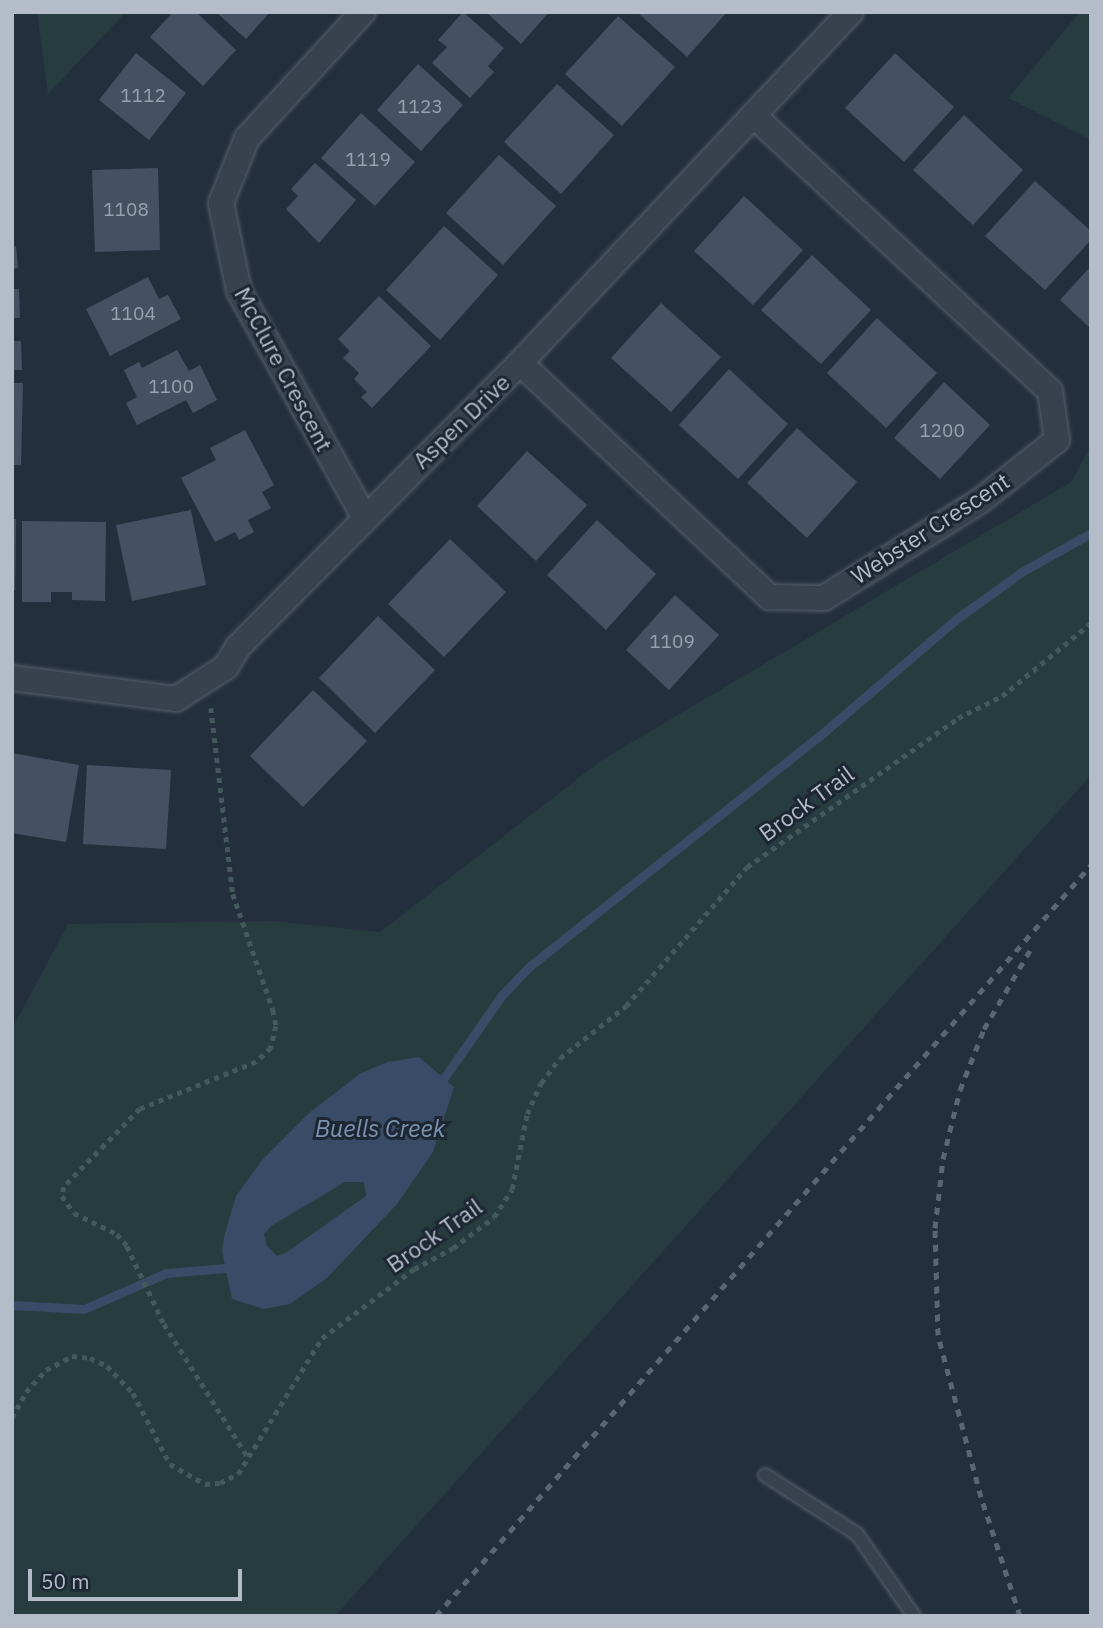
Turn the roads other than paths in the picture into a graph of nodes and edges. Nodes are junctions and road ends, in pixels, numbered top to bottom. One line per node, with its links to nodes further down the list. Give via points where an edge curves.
1 (363, 12): 5 (street, McClure Crescent, via 247,138 221,202 239,291)
2 (851, 12): 3 (street, Aspen Drive)
3 (754, 116): 4 (street, Aspen Drive); 4 (street, Webster Crescent, via 1050,391 1057,439 980,501 824,598 769,597)
4 (520, 363): 5 (street, Aspen Drive)
5 (365, 518): 6 (street, Aspen Drive, via 208,681 176,699)
6 (12, 678)
7 (765, 1475): 8 (lane, via 857,1534)
8 (914, 1616)

